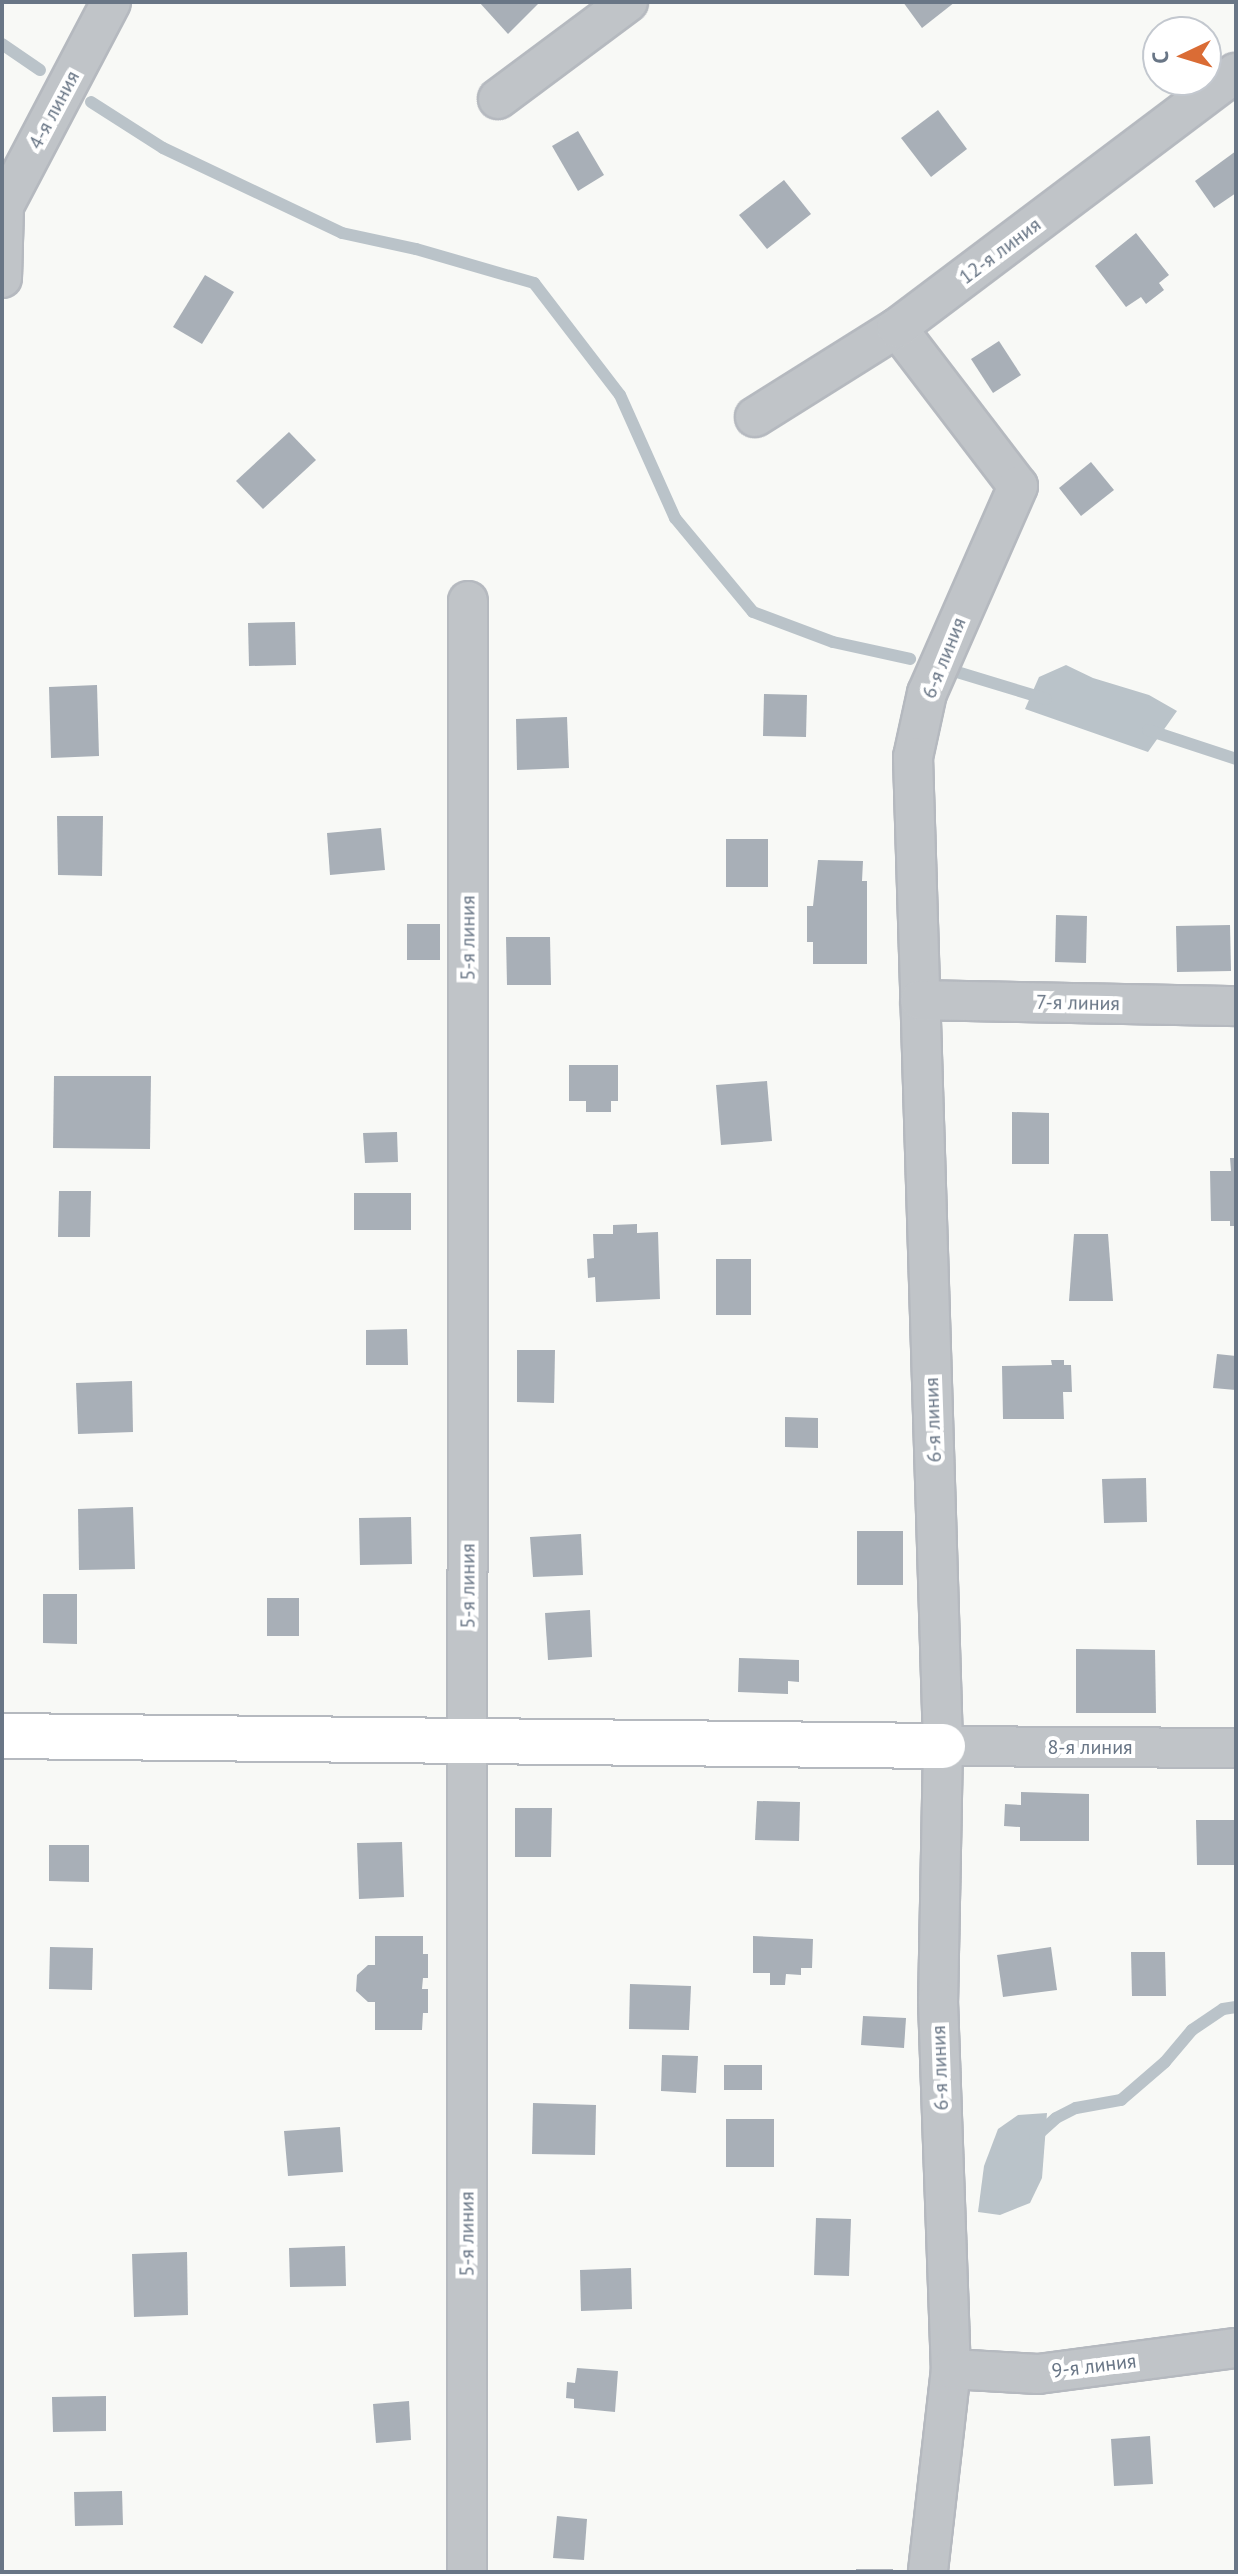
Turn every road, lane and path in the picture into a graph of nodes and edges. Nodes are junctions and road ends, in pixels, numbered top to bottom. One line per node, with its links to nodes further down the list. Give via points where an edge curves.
1 (111, 2): 5 (street, 4-я линия, via 4,206)
2 (628, 2): 4 (street)
3 (1236, 73): 6 (street, 12-я линия)
4 (498, 99)
5 (2, 278)
6 (897, 328): 7 (street, 12-я линия); 9 (street, 6-я линия, via 1018,486 927,693 913,757)
7 (755, 417)
8 (468, 601): 12 (street, 5-я линия)
9 (920, 1000): 10 (street, 7-я линия); 13 (street, 6-я линия)
10 (1236, 1006)
11 (2, 1736): 12 (street)
12 (468, 1740): 13 (street); 17 (street, 5-я линия)
13 (943, 1746): 14 (street, 8-я линия); 16 (street, 6-я линия, via 938,2001)
14 (1236, 1748)
15 (1236, 2348): 16 (street, 9-я линия, via 1038,2374)
16 (951, 2369): 18 (street, 6-я линия)
17 (467, 2572)
18 (928, 2572)

